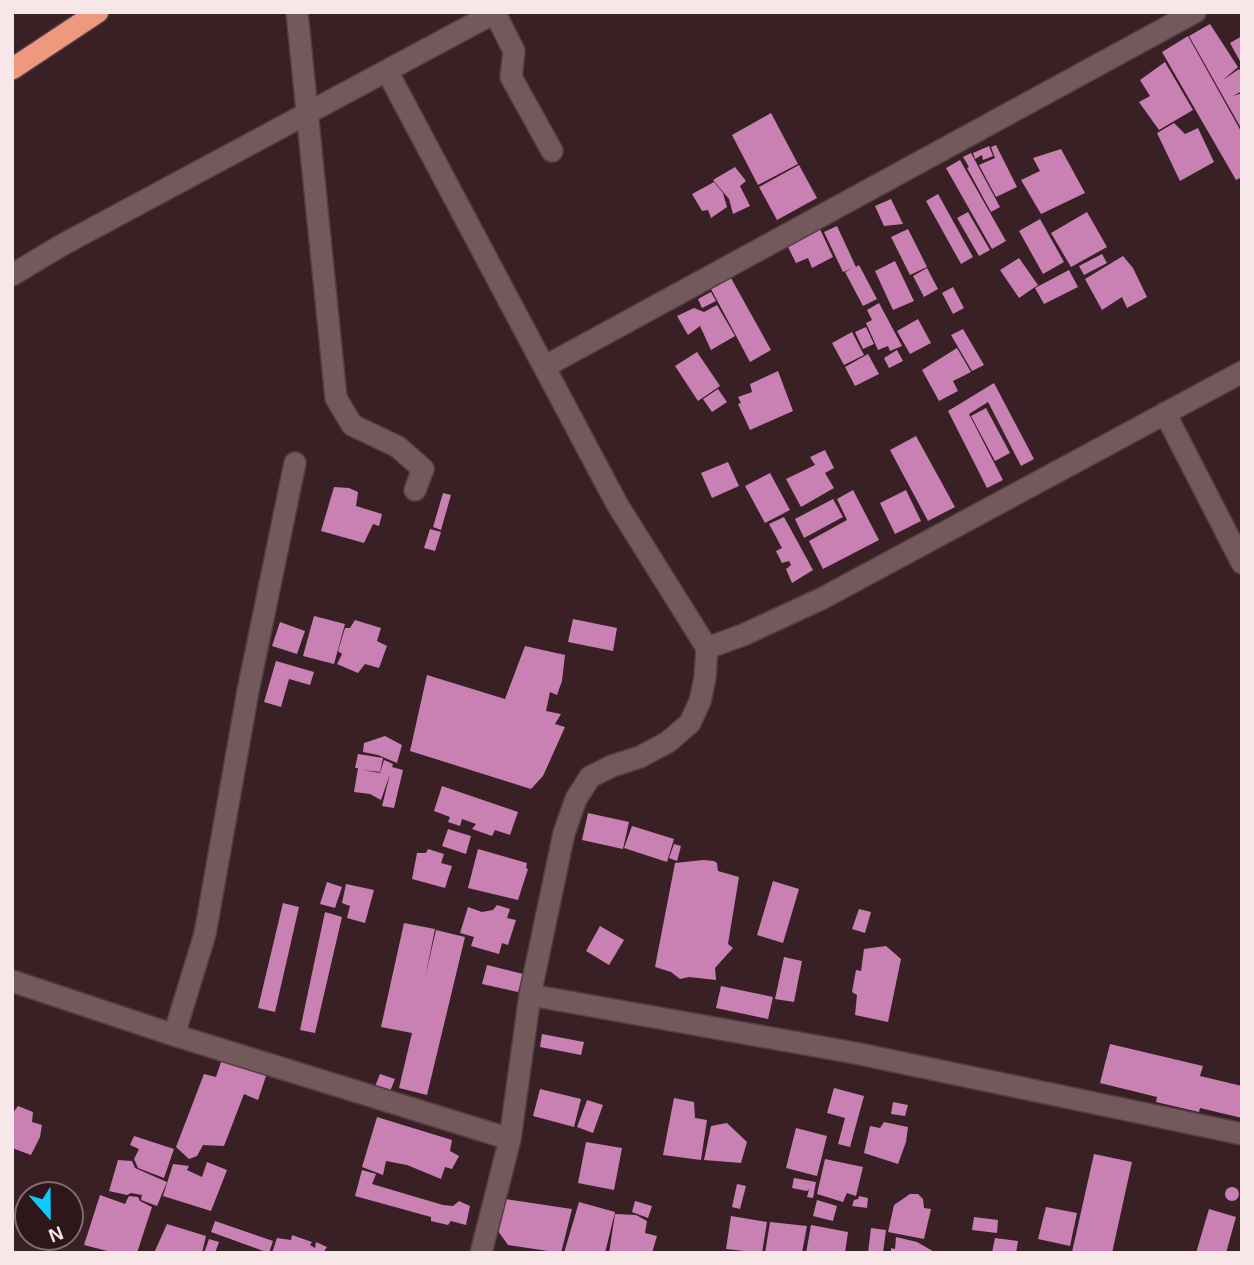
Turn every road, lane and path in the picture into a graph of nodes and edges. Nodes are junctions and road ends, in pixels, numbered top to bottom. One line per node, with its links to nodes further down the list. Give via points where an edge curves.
1 (98, 12): 5 (highway)
2 (297, 12): 7 (street)
3 (1195, 12): 10 (street)
4 (495, 13): 6 (street); 8 (street, via 514,51 511,77)
5 (12, 69)
6 (387, 71): 7 (street); 10 (street)
7 (307, 114): 9 (street); 14 (street, via 336,398 352,425 398,447 423,470)
8 (552, 151)
9 (12, 275)
10 (544, 367): 16 (street, via 617,504)
11 (1242, 372): 12 (street)
12 (1166, 414): 15 (street); 16 (street, via 823,598)
13 (295, 463): 19 (street, via 205,934)
14 (415, 490)
15 (1242, 563)
16 (707, 648): 18 (street, via 700,701 690,723 668,742 590,777 576,799 564,833)
17 (12, 981): 19 (street)
18 (530, 995): 20 (street, via 855,1053); 21 (street)
19 (174, 1035): 21 (street)
20 (1242, 1134)
21 (510, 1139): 22 (street)
22 (481, 1253)

